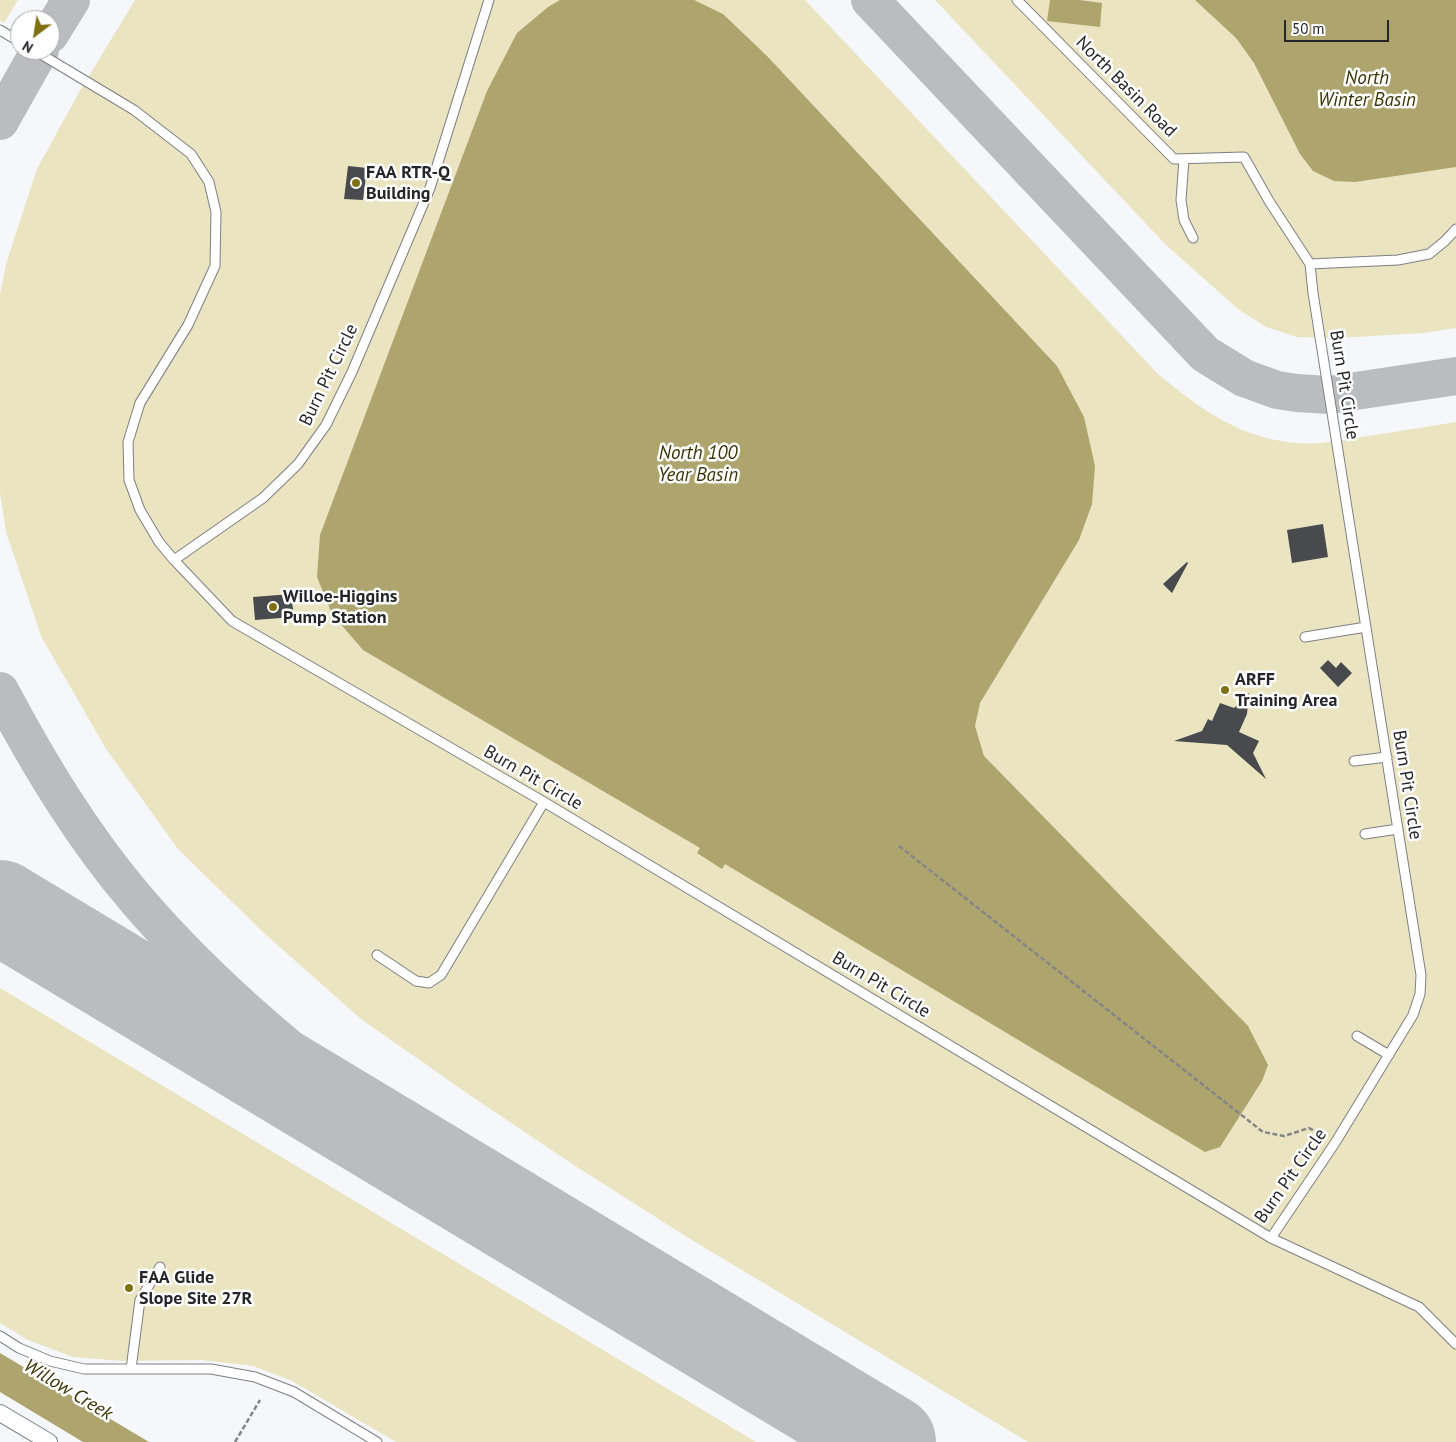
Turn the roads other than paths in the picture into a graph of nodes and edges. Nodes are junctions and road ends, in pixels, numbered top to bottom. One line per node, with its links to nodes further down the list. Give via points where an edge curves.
1 (489, 0): 8 (lane, Burn Pit Circle, via 430,188 352,372 326,425 298,464 263,498)
2 (1017, 0): 4 (lane, North Basin Road, via 1174,159)
3 (51, 60): 8 (lane, via 134,110 191,154 209,182 216,212 215,266 188,325 140,403 128,442 129,480 140,510 158,542)
4 (1184, 159): 6 (lane, via 1181,200 1184,220); 7 (lane, North Basin Road, via 1244,157)
5 (1456, 229): 7 (lane, via 1429,254 1398,260)
6 (1193, 238)
7 (1310, 264): 9 (lane, Burn Pit Circle)
8 (174, 560): 13 (lane, Burn Pit Circle, via 232,620)
9 (1366, 627): 10 (lane); 11 (lane, Burn Pit Circle)
10 (1305, 637)
11 (1386, 757): 12 (lane); 14 (lane, Burn Pit Circle)
12 (1354, 761)
13 (544, 802): 16 (lane, via 441,975 429,983 416,981); 19 (lane, Burn Pit Circle)
14 (1398, 829): 15 (lane); 18 (lane, Burn Pit Circle, via 1421,975 1420,994 1413,1015)
15 (1365, 834)
16 (377, 956)
17 (1357, 1036): 18 (lane)
18 (1389, 1055): 19 (lane, Burn Pit Circle)
19 (1271, 1238): 22 (lane, via 1419,1307)
20 (160, 1268): 23 (lane, via 140,1300)
21 (0, 1336): 23 (lane, via 50,1361 84,1369)
22 (1456, 1344)
23 (131, 1369): 26 (lane, via 211,1369 255,1377 294,1392)
24 (0, 1413): 25 (street)
25 (49, 1442)
26 (377, 1442)

